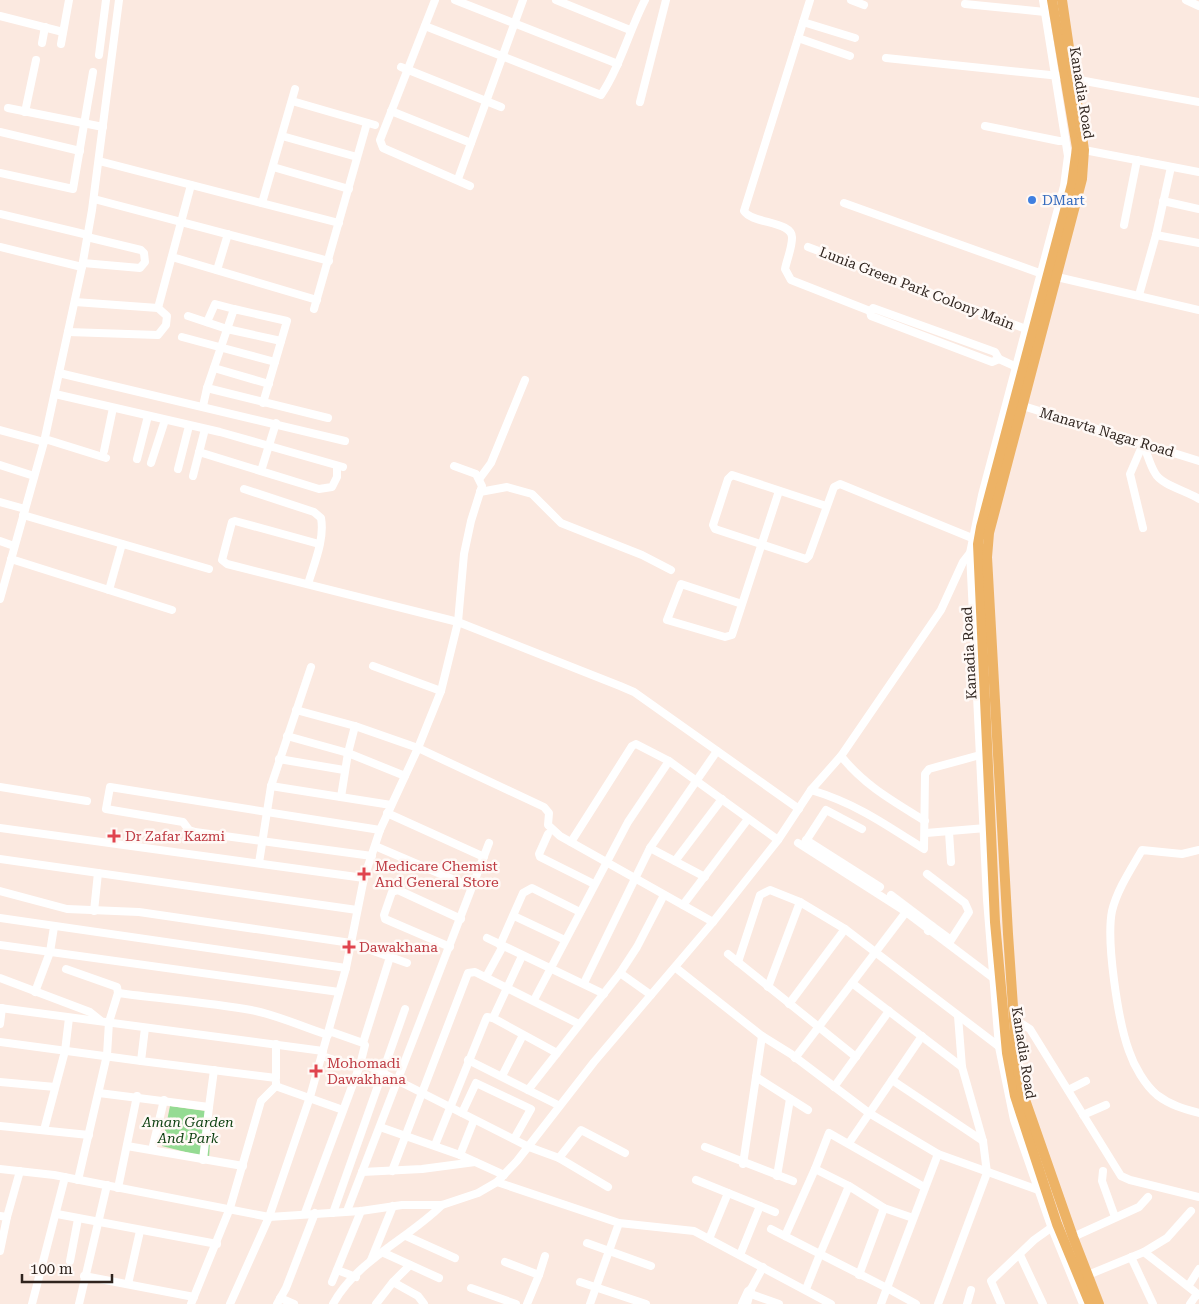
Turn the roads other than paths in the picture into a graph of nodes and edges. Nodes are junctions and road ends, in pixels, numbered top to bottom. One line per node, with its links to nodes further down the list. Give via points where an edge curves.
1 (69, 0): 26 (street)
2 (105, 0): 15 (street); 31 (street)
3 (435, 0): 23 (street)
4 (455, 0): 22 (street)
5 (523, 0): 22 (street)
6 (556, 0): 25 (street)
7 (645, 0): 25 (street)
8 (666, 0): 43 (street)
9 (810, 0): 21 (street)
10 (851, 0): 17 (street)
11 (1043, 0): 19 (street)
12 (1052, 0): 39 (main road, Kanadia Road)
13 (1062, 0): 39 (main road, Kanadia Road)
14 (1186, 0): 18 (street)
15 (119, 1): 51 (street)
16 (965, 4): 19 (street)
17 (864, 5)
18 (1199, 6)
19 (1045, 12): 39 (street)
20 (0, 16): 24 (street)
21 (803, 22): 27 (street); 28 (street)
22 (514, 24): 32 (street); 36 (street)
23 (425, 26): 32 (street); 37 (street)
24 (45, 27): 26 (street); 29 (street)
25 (630, 30): 36 (street)
26 (63, 32): 30 (street)
27 (798, 38): 33 (street); 105 (street, via 744,211 750,217 785,227 791,232 785,269 791,280 870,311 871,316 992,362 999,359)
28 (855, 38)
29 (42, 43)
30 (62, 44)
31 (99, 55)
32 (502, 56): 36 (street, via 597,96 602,94); 42 (street)
33 (850, 56)
34 (886, 58): 39 (street)
35 (36, 60): 48 (street)
36 (618, 64)
37 (404, 68): 42 (street); 47 (street)
38 (93, 72): 49 (street)
39 (1065, 77): 44 (street); 55 (main road, Kanadia Road); 55 (main road, Kanadia Road, via 1067,119)
40 (295, 89): 41 (street)
41 (292, 101): 53 (street); 57 (street, via 371,124)
42 (486, 101): 45 (street); 54 (street)
43 (640, 102)
44 (1199, 102)
45 (501, 107)
46 (8, 108): 48 (street)
47 (391, 111): 54 (street); 64 (street, via 380,140 383,148)
48 (25, 112): 49 (street)
49 (84, 124): 51 (street); 56 (street)
50 (985, 126): 55 (street)
51 (102, 127): 59 (street)
52 (0, 132): 56 (street)
53 (282, 136): 57 (street); 60 (street)
54 (471, 143): 64 (street)
55 (1074, 145): 58 (street); 87 (street, via 1068,156); 87 (main road, Kanadia Road, via 1082,179)
56 (80, 151): 63 (street, via 73,189)
57 (357, 157): 67 (street)
58 (1137, 160): 61 (street); 76 (street)
59 (99, 161): 65 (street); 68 (street)
60 (273, 167): 67 (street); 70 (street)
61 (1171, 167): 62 (street); 69 (street)
62 (1199, 172)
63 (0, 173)
64 (458, 179): 66 (street)
65 (192, 185): 70 (street); 74 (street)
66 (470, 186)
67 (348, 189): 75 (street)
68 (94, 199): 74 (street); 79 (street)
69 (1163, 201): 72 (street); 78 (street)
70 (262, 203): 75 (street)
71 (844, 203): 87 (street)
72 (1199, 209)
73 (0, 214): 79 (street)
74 (180, 222): 77 (street); 83 (street)
75 (339, 223): 84 (street)
76 (1124, 225)
77 (228, 234): 84 (street); 86 (street)
78 (1156, 235): 80 (street); 88 (street)
79 (88, 236): 85 (street); 85 (street, via 141,250 145,262 140,268)
80 (1199, 243)
81 (0, 247): 85 (street)
82 (808, 248): 98 (street, Lunia Green Park Colony Main)
83 (172, 257): 86 (street); 91 (street)
84 (329, 261): 89 (street)
85 (82, 265): 90 (street)
86 (217, 270): 89 (street)
87 (1049, 276): 88 (street); 98 (street); 105 (main road, Kanadia Road); 112 (main road, Kanadia Road)
88 (1139, 295): 94 (street)
89 (317, 300): 93 (street)
90 (75, 302): 91 (street); 99 (street)
91 (158, 308): 99 (street, via 167,316 166,325 158,335)
92 (234, 309): 96 (street, via 215,304); 97 (street); 101 (street, via 287,321)
93 (314, 309)
94 (1199, 310)
95 (188, 316): 96 (street)
96 (207, 322): 97 (street)
97 (227, 329): 101 (street); 102 (street)
98 (1026, 329): 105 (street)
99 (68, 332): 106 (street)
100 (182, 337): 102 (street)
101 (281, 341): 103 (street)
102 (220, 348): 103 (street); 104 (street)
103 (275, 362): 108 (street)
104 (214, 368): 108 (street); 109 (street)
105 (1019, 369): 112 (main road, Kanadia Road); 137 (street)
106 (59, 373): 110 (street); 113 (street)
107 (525, 380): 136 (street, via 491,463)
108 (269, 384): 111 (street)
109 (207, 388): 111 (street); 113 (street)
110 (55, 394): 114 (street); 122 (street)
111 (263, 403): 116 (street)
112 (1019, 404): 124 (street, Manavta Nagar Road); 137 (main road, Kanadia Road)
113 (203, 406): 118 (street)
114 (113, 408): 115 (street); 122 (street, via 105,454)
115 (148, 416): 117 (street); 127 (street)
116 (328, 418)
117 (165, 420): 119 (street); 129 (street)
118 (276, 423): 123 (street); 125 (street)
119 (189, 426): 120 (street); 132 (street)
120 (205, 429): 125 (street); 126 (street)
121 (0, 430): 122 (street)
122 (45, 441): 134 (street)
123 (345, 441)
124 (1144, 444): 128 (street, Manavta Nagar Road); 141 (street, via 1155,474 1161,481); 145 (street, via 1130,474)
125 (270, 447): 133 (street); 133 (street, via 340,467 335,483 329,489 319,488)
126 (200, 452): 133 (street); 135 (street)
127 (137, 459)
128 (1199, 461)
129 (151, 463)
130 (0, 465): 134 (street)
131 (454, 466): 136 (street)
132 (178, 468)
133 (261, 471)
134 (34, 476): 144 (street)
135 (193, 476)
136 (480, 478): 140 (street)
137 (994, 479): 146 (main road, Kanadia Road); 275 (main road, Kanadia Road, via 987,557)
138 (244, 489): 149 (street, via 314,512 321,518)
139 (779, 490): 143 (street); 151 (street); 151 (street, via 732,475 713,525 715,529)
140 (480, 492): 155 (street, via 507,487 532,494 561,523); 161 (street, via 464,554)
141 (1199, 498)
142 (0, 502): 144 (street)
143 (826, 506): 146 (street, via 834,486 840,484); 151 (street, via 806,559)
144 (24, 512): 148 (street); 150 (street)
145 (1143, 528)
146 (976, 536): 152 (street); 191 (main road, Kanadia Road)
147 (0, 541): 150 (street)
148 (122, 544): 154 (street); 157 (street)
149 (319, 544): 156 (street); 156 (street, via 235,522 229,528 224,562)
150 (14, 546): 153 (street)
151 (761, 546): 159 (street)
152 (970, 553): 171 (street); 172 (street, via 941,610)
153 (11, 559): 157 (street); 158 (street)
154 (209, 569)
155 (672, 570)
156 (308, 584): 161 (street)
157 (109, 590): 160 (street)
158 (0, 599)
159 (742, 604): 159 (street, via 681,584 667,620 730,637)
160 (172, 610)
161 (458, 622): 164 (street); 169 (street, via 634,692)
162 (311, 666): 165 (street)
163 (373, 666): 164 (street)
164 (441, 691): 168 (street)
165 (296, 710): 166 (street); 167 (street)
166 (355, 726): 168 (street); 170 (street)
167 (287, 736): 170 (street); 173 (street)
168 (418, 748): 176 (street); 199 (street, via 544,807 549,814 548,825)
169 (717, 751): 177 (street); 185 (street)
170 (348, 753): 175 (street); 176 (street)
171 (980, 755): 189 (street, via 929,769 925,774); 191 (street)
172 (841, 756): 180 (street); 189 (street, via 871,787)
173 (279, 759): 175 (street); 178 (street)
174 (669, 761): 177 (street); 199 (street, via 634,744); 208 (street, via 628,822)
175 (344, 770): 181 (street)
176 (405, 776): 184 (street)
177 (697, 782): 183 (street); 202 (street)
178 (271, 786): 181 (street); 186 (street)
179 (0, 787): 182 (street)
180 (810, 790): 185 (street); 196 (street, via 842,800 877,818 924,849)
181 (341, 797): 184 (street)
182 (87, 800)
183 (722, 800): 188 (street); 207 (street)
184 (391, 805): 187 (street)
185 (799, 809): 198 (street)
186 (266, 812): 193 (street); 197 (street); 197 (street, via 110,787 106,809 183,822 195,832)
187 (387, 813): 193 (street); 205 (street)
188 (748, 819): 198 (street); 214 (street)
189 (925, 821): 196 (street)
190 (0, 828): 210 (street)
191 (987, 828): 194 (street); 256 (main road, Kanadia Road)
192 (862, 829): 211 (street, via 826,810 802,843)
193 (380, 830): 201 (street)
194 (949, 832): 196 (street); 209 (street)
195 (548, 834): 217 (street, via 540,857)
196 (926, 834)
197 (262, 840): 204 (street); 210 (street)
198 (778, 840): 232 (street)
199 (571, 842): 208 (street)
200 (489, 843): 205 (street)
201 (375, 846): 204 (street); 218 (street)
202 (650, 848): 207 (street); 216 (street)
203 (1199, 850): 325 (street, via 1182,854 1142,850 1117,897 1109,933 1129,1053 1148,1085 1158,1095 1171,1104)
204 (372, 856): 215 (street)
205 (484, 856): 218 (street)
206 (0, 859): 212 (street)
207 (675, 861): 214 (street)
208 (607, 862): 216 (street); 217 (street)
209 (951, 862)
210 (259, 863): 215 (street)
211 (842, 867): 219 (street); 225 (street)
212 (98, 873): 226 (street); 227 (street)
213 (927, 874): 234 (street, via 965,903 969,912 951,940)
214 (705, 877): 224 (street)
215 (364, 878): 226 (street)
216 (635, 878): 221 (street); 257 (street)
217 (594, 884): 228 (street)
218 (471, 887): 231 (street)
219 (880, 887)
220 (0, 891): 227 (street, via 67,909)
221 (664, 895): 224 (street); 253 (street, via 638,947)
222 (891, 895): 225 (street)
223 (800, 902): 235 (street); 247 (street, via 770,890 760,895); 260 (street)
224 (683, 905): 232 (street)
225 (903, 908): 234 (street); 243 (street)
226 (356, 910): 238 (street)
227 (94, 911): 238 (street, via 139,912)
228 (580, 912): 229 (street, via 532,888 523,893); 237 (street)
229 (514, 916): 237 (street); 240 (street)
230 (0, 918): 233 (street)
231 (461, 919): 241 (street); 241 (street, via 398,890 392,892 385,920)
232 (713, 922): 250 (street)
233 (54, 926): 242 (street); 249 (street)
234 (930, 928): 256 (street)
235 (845, 929): 243 (street); 267 (street)
236 (486, 938): 240 (street)
237 (566, 940): 252 (street)
238 (352, 943): 246 (street); 249 (street)
239 (0, 945): 242 (street)
240 (502, 945): 245 (street); 254 (street)
241 (450, 946): 304 (street)
242 (50, 952): 261 (street); 262 (street)
243 (875, 953): 258 (street); 272 (street)
244 (728, 954): 247 (street)
245 (522, 956): 252 (street); 259 (street)
246 (390, 957): 248 (street); 286 (street)
247 (738, 962): 260 (street)
248 (407, 963)
249 (346, 968): 262 (street)
250 (676, 968): 265 (street); 283 (street)
251 (66, 969): 263 (street, via 117,987)
252 (550, 969): 257 (street); 266 (street)
253 (620, 972): 264 (street); 265 (street)
254 (486, 977): 259 (street); 312 (street, via 468,973)
255 (0, 978): 261 (street)
256 (998, 980): 288 (main road, Kanadia Road)
257 (584, 983): 264 (street)
258 (852, 983): 270 (street); 279 (street)
259 (508, 987): 266 (street); 274 (street)
260 (768, 987): 267 (street)
261 (35, 992): 271 (street)
262 (339, 992): 281 (street)
263 (118, 993): 276 (street); 281 (street, via 252,1010)
264 (604, 994): 278 (street)
265 (650, 995): 318 (street)
266 (534, 1000): 278 (street)
267 (789, 1004): 279 (street)
268 (1, 1008): 273 (street); 277 (street)
269 (405, 1010): 300 (street)
270 (889, 1011): 284 (street); 293 (street)
271 (89, 1016): 273 (street); 276 (street)
272 (958, 1016): 288 (street); 298 (street)
273 (70, 1018): 289 (street)
274 (493, 1018): 282 (street); 295 (street, via 486,1019)
275 (1013, 1018): 311 (street, via 1030,1029); 398 (main road, Kanadia Road, via 1023,1094)
276 (109, 1022): 280 (street); 292 (street)
277 (0, 1024)
278 (579, 1024): 290 (street)
279 (819, 1027): 293 (street); 294 (street)
280 (146, 1028): 287 (street); 296 (street)
281 (328, 1033): 286 (street); 291 (street)
282 (523, 1034): 290 (street); 301 (street)
283 (762, 1036): 294 (street); 302 (street)
284 (922, 1036): 298 (street); 303 (street)
285 (0, 1042): 289 (street)
286 (363, 1043): 297 (street)
287 (276, 1044): 291 (street); 307 (street)
288 (1003, 1050): 369 (main road, Kanadia Road, via 1012,1097)
289 (65, 1052): 292 (street); 308 (street)
290 (558, 1053): 310 (street)
291 (322, 1054): 297 (street, via 356,1067); 315 (street)
292 (107, 1055): 296 (street); 313 (street)
293 (856, 1057): 309 (street)
294 (795, 1058): 309 (street)
295 (468, 1060): 301 (street); 321 (street)
296 (141, 1061): 299 (street)
297 (360, 1065): 300 (street); 322 (street)
298 (962, 1067): 335 (street)
299 (214, 1070): 307 (street); 320 (street)
300 (383, 1073): 304 (street); 384 (street)
301 (502, 1076): 310 (street)
302 (756, 1077): 316 (street); 348 (street)
303 (892, 1080): 324 (street); 335 (street)
304 (397, 1081): 312 (street); 330 (street)
305 (1086, 1081): 311 (street)
306 (0, 1082): 308 (street)
307 (276, 1082): 315 (street); 349 (street, via 261,1100)
308 (55, 1087): 331 (street)
309 (834, 1087): 324 (street)
310 (528, 1090): 318 (street)
311 (1068, 1090): 327 (street)
312 (422, 1093): 321 (street); 333 (street)
313 (99, 1094): 314 (street); 332 (street)
314 (137, 1096): 317 (street); 338 (street)
315 (310, 1097): 322 (street); 387 (street)
316 (790, 1099): 323 (street); 358 (street)
317 (164, 1100): 320 (street); 341 (street)
318 (558, 1105): 339 (street)
319 (1106, 1105): 327 (street)
320 (210, 1107): 346 (street)
321 (450, 1107): 326 (street); 337 (street)
322 (343, 1110): 382 (street)
323 (808, 1110)
324 (869, 1113): 336 (street); 343 (street)
325 (1199, 1113)
326 (462, 1114): 328 (street); 334 (street, via 476,1083 531,1109)
327 (1084, 1115): 372 (street, via 1121,1176)
328 (474, 1120): 334 (street); 344 (street)
329 (0, 1126): 331 (street)
330 (380, 1127): 333 (street); 355 (street)
331 (44, 1130): 332 (street)
332 (89, 1135): 360 (street)
333 (405, 1136): 337 (street); 353 (street)
334 (514, 1139): 339 (street)
335 (982, 1141): 356 (street)
336 (849, 1143): 351 (street, via 829,1132); 367 (street)
337 (435, 1145): 344 (street)
338 (127, 1146): 341 (street); 368 (street)
339 (528, 1147): 345 (street); 357 (street)
340 (705, 1148): 348 (street)
341 (152, 1150): 346 (street)
342 (625, 1153): 345 (street, via 581,1130)
343 (938, 1154): 356 (street); 367 (street)
344 (460, 1155): 347 (street)
345 (559, 1158): 366 (street)
346 (203, 1160): 349 (street)
347 (475, 1162): 353 (street); 357 (street)
348 (743, 1164): 358 (street)
349 (243, 1166): 376 (street)
350 (0, 1169): 352 (street)
351 (815, 1169): 365 (street); 397 (street)
352 (20, 1171): 359 (street); 386 (street)
353 (392, 1171): 355 (street)
354 (1103, 1171): 388 (street, via 1102,1182)
355 (362, 1172): 379 (street)
356 (987, 1173): 369 (street); 458 (street)
357 (504, 1175): 363 (street)
358 (777, 1176): 362 (street)
359 (65, 1177): 360 (street); 385 (street)
360 (78, 1180): 364 (street)
361 (696, 1180): 370 (street)
362 (793, 1181)
363 (497, 1182): 373 (street, via 478,1193); 392 (street)
364 (107, 1185): 368 (street); 391 (street)
365 (849, 1186): 377 (street); 406 (street)
366 (608, 1187)
367 (924, 1187): 389 (street)
368 (118, 1188): 376 (street)
369 (1042, 1191): 393 (main road, Kanadia Road)
370 (728, 1193): 375 (street); 399 (street)
371 (1148, 1197): 388 (street, via 1139,1207)
372 (1199, 1197)
373 (442, 1205): 374 (street); 396 (street)
374 (393, 1206): 380 (street); 414 (street)
375 (760, 1206): 381 (street); 408 (street)
376 (230, 1208): 387 (street); 401 (street)
377 (884, 1208): 389 (street); 422 (street)
378 (1191, 1210): 405 (street, via 1168,1238)
379 (347, 1211): 380 (street); 384 (street)
380 (361, 1211): 420 (street)
381 (775, 1212)
382 (305, 1213): 383 (street); 387 (street)
383 (315, 1213): 384 (street); 440 (street)
384 (333, 1213)
385 (57, 1214): 390 (street); 441 (street)
386 (4, 1217): 402 (street)
387 (269, 1217): 443 (street)
388 (1115, 1217): 398 (street)
389 (913, 1218): 434 (street)
390 (78, 1219): 391 (street); 413 (street)
391 (98, 1222): 395 (street); 423 (street)
392 (619, 1223): 399 (street, via 681,1228); 404 (street)
393 (1054, 1225): 407 (street); 409 (main road, Kanadia Road)
394 (771, 1230): 397 (street)
395 (140, 1231): 401 (street); 430 (street)
396 (406, 1236): 403 (street); 412 (street)
397 (785, 1236): 406 (street)
398 (1073, 1237): 425 (main road, Kanadia Road)
399 (708, 1239): 408 (street)
400 (587, 1243): 404 (street)
401 (217, 1244): 439 (street)
402 (0, 1250)
403 (384, 1252): 414 (street); 416 (street)
404 (609, 1252): 417 (street); 432 (street)
405 (1144, 1252): 411 (street); 431 (street)
406 (820, 1254): 422 (street); 435 (street)
407 (1020, 1254): 460 (street, via 991,1281); 461 (street)
408 (740, 1255): 418 (street)
409 (1066, 1255): 425 (main road, Kanadia Road); 462 (street)
410 (545, 1256): 421 (street)
411 (1131, 1256): 425 (street); 465 (street)
412 (455, 1258)
413 (70, 1260)
414 (371, 1260): 424 (street)
415 (505, 1262): 421 (street)
416 (410, 1265): 426 (street); 428 (street)
417 (651, 1266)
418 (763, 1267): 435 (street); 437 (street)
419 (1199, 1269): 431 (street)
420 (337, 1270): 424 (street); 427 (street)
421 (538, 1275): 449 (street)
422 (859, 1275): 434 (street)
423 (84, 1276): 430 (street); 442 (street)
424 (356, 1277): 445 (street)
425 (1083, 1277): 463 (main road, Kanadia Road); 464 (main road, Kanadia Road)
426 (439, 1278)
427 (332, 1282)
428 (394, 1282): 446 (street); 447 (street, via 418,1296)
429 (580, 1282): 432 (street)
430 (128, 1284): 439 (street)
431 (1189, 1285): 438 (street)
432 (596, 1287): 450 (street); 451 (street)
433 (471, 1288): 448 (street)
434 (887, 1288): 456 (street); 457 (street)
435 (806, 1289): 455 (street)
436 (971, 1290): 459 (street)
437 (751, 1292): 452 (street, via 748,1291); 453 (street); 454 (street)
438 (1198, 1295): 466 (street)
439 (192, 1301)
440 (279, 1301): 444 (street)
441 (32, 1304)
442 (80, 1304)
443 (230, 1304)
444 (294, 1304)
445 (333, 1304)
446 (377, 1304)
447 (424, 1304)
448 (516, 1304)
449 (527, 1304)
450 (590, 1304)
451 (646, 1304)
452 (742, 1304)
453 (747, 1304)
454 (779, 1304)
455 (831, 1304)
456 (881, 1304)
457 (916, 1304)
458 (938, 1304)
459 (966, 1304)
460 (1001, 1304)
461 (1043, 1304)
462 (1083, 1304)
463 (1090, 1304)
464 (1099, 1304)
465 (1153, 1304)
466 (1190, 1304)

